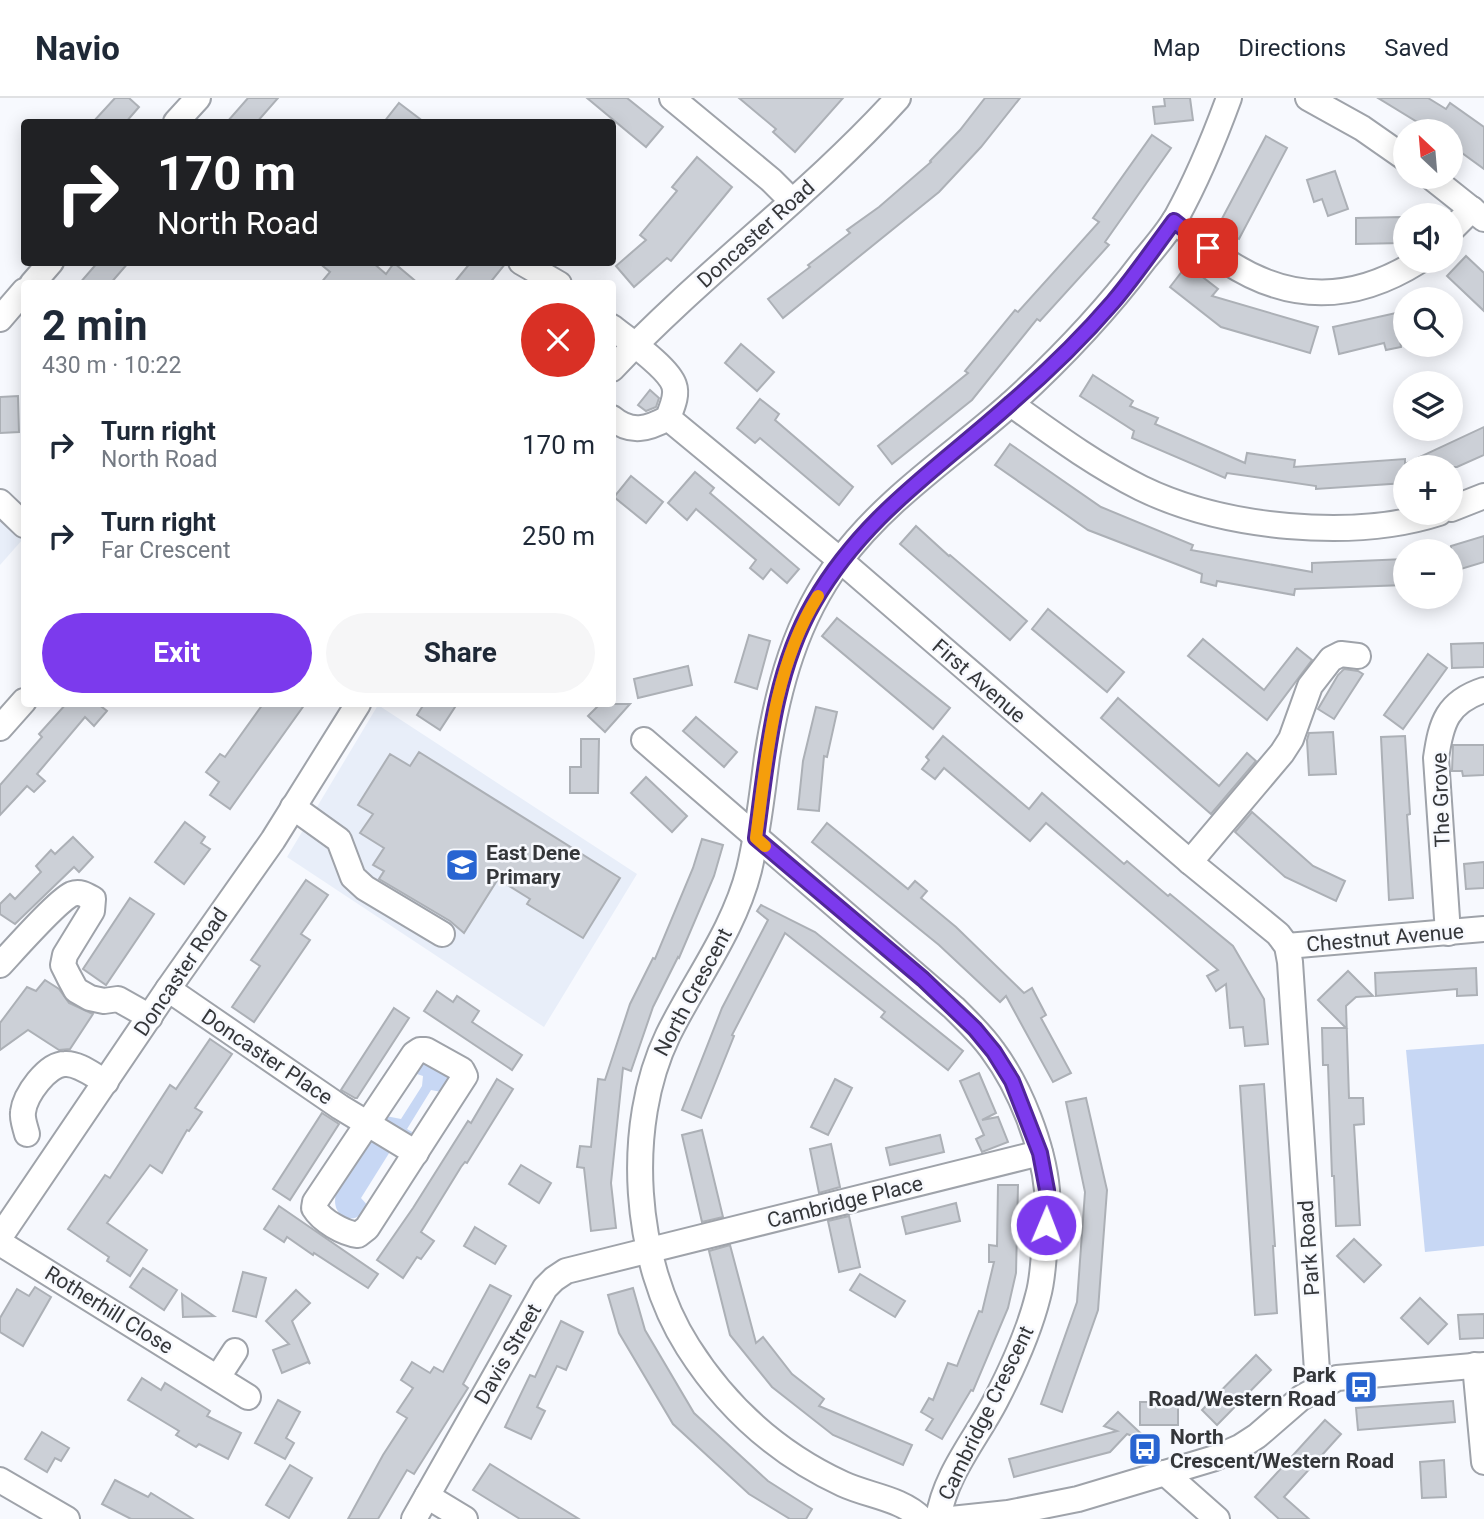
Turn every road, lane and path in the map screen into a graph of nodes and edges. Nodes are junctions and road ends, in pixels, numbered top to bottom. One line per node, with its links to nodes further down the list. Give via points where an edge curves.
1 (198, 98): 6 (street)
2 (672, 98): 9 (street)
3 (898, 98): 9 (street, Doncaster Road)
4 (1229, 98): 11 (street, North Crescent)
5 (1308, 98): 7 (street)
6 (179, 119)
7 (1393, 150)
8 (1446, 189): 10 (street)
9 (792, 201): 20 (street, Doncaster Road)
10 (1478, 214)
11 (1174, 221): 14 (street, via 1225,261 1257,279 1301,293 1375,284); 22 (street, North Crescent, via 1113,302)
12 (48, 266): 15 (street)
13 (528, 266): 16 (street)
14 (1399, 273)
15 (35, 280)
16 (552, 280)
17 (21, 294): 18 (street)
18 (0, 319)
19 (616, 330): 20 (street)
20 (634, 346): 21 (street, Doncaster Road); 23 (street, via 664,371 674,386)
21 (616, 365)
22 (1011, 404): 28 (street, via 1101,466 1182,504 1265,524 1335,527); 30 (street, North Crescent, via 911,486)
23 (668, 418): 24 (street, via 636,430); 30 (street, First Avenue)
24 (616, 422)
25 (1484, 496): 27 (street)
26 (0, 502): 29 (street)
27 (1463, 504)
28 (1393, 521)
29 (21, 522)
30 (840, 561): 38 (street, North Crescent, via 813,603 783,677); 39 (street, First Avenue)
31 (1359, 656): 39 (street, via 1341,654 1331,659 1310,686 1282,753)
32 (1484, 690): 41 (street, The Grove, via 1467,695 1440,729 1436,758)
33 (21, 704): 35 (street)
34 (356, 707): 37 (street, Doncaster Road)
35 (0, 728)
36 (645, 740): 38 (street, Cambridge Crescent)
37 (293, 807): 42 (street, via 340,840 353,877 365,888); 45 (street, Doncaster Road)
38 (756, 838): 51 (street, Cambridge Crescent, via 923,979 975,1029 1012,1081); 54 (street, North Crescent, via 739,902 655,1063 641,1123 640,1161)
39 (1190, 862): 43 (street, First Avenue)
40 (1484, 929): 41 (street, Chestnut Avenue)
41 (1448, 933): 43 (street, Chestnut Avenue)
42 (442, 934)
43 (1287, 946): 58 (street, Park Road, via 1317,1371)
44 (0, 965): 46 (street, via 73,893 84,893 93,899 92,911 65,955 63,965 69,977 76,990 90,998 118,999)
45 (168, 989): 46 (street, Doncaster Road); 48 (street, Doncaster Place)
46 (150, 1017): 47 (street, Doncaster Road)
47 (106, 1082): 49 (street, via 78,1066 65,1063 53,1068 23,1109); 52 (street, Doncaster Road)
48 (366, 1123): 50 (street, Doncaster Place); 50 (street, via 420,1050 462,1070 463,1083); 50 (street, via 314,1208 349,1234 359,1235 367,1228)
49 (27, 1133)
50 (416, 1153)
51 (1040, 1153): 54 (street, Cambridge Place); 68 (street, Cambridge Crescent, via 1047,1190 1039,1294 1002,1388 941,1499)
52 (0, 1237)
53 (0, 1243): 57 (street, Rotherhill Close)
54 (651, 1251): 63 (street, Davis Street, via 578,1267 545,1288); 67 (street, North Crescent, via 671,1316 686,1344 711,1380 756,1429 810,1469 899,1503)
55 (234, 1351): 57 (street)
56 (1479, 1365): 58 (street, via 1337,1378); 60 (street)
57 (218, 1377): 59 (street, Rotherhill Close)
58 (1322, 1385): 61 (street, via 1240,1447)
59 (248, 1397)
60 (1484, 1462)
61 (1165, 1473): 69 (street, via 1048,1506); 70 (street)
62 (0, 1480): 64 (street)
63 (427, 1496): 65 (street, Davis Street); 66 (street)
64 (67, 1519)
65 (414, 1519)
66 (465, 1519)
67 (922, 1519)
68 (938, 1519)
69 (951, 1519)
70 (1217, 1519)

